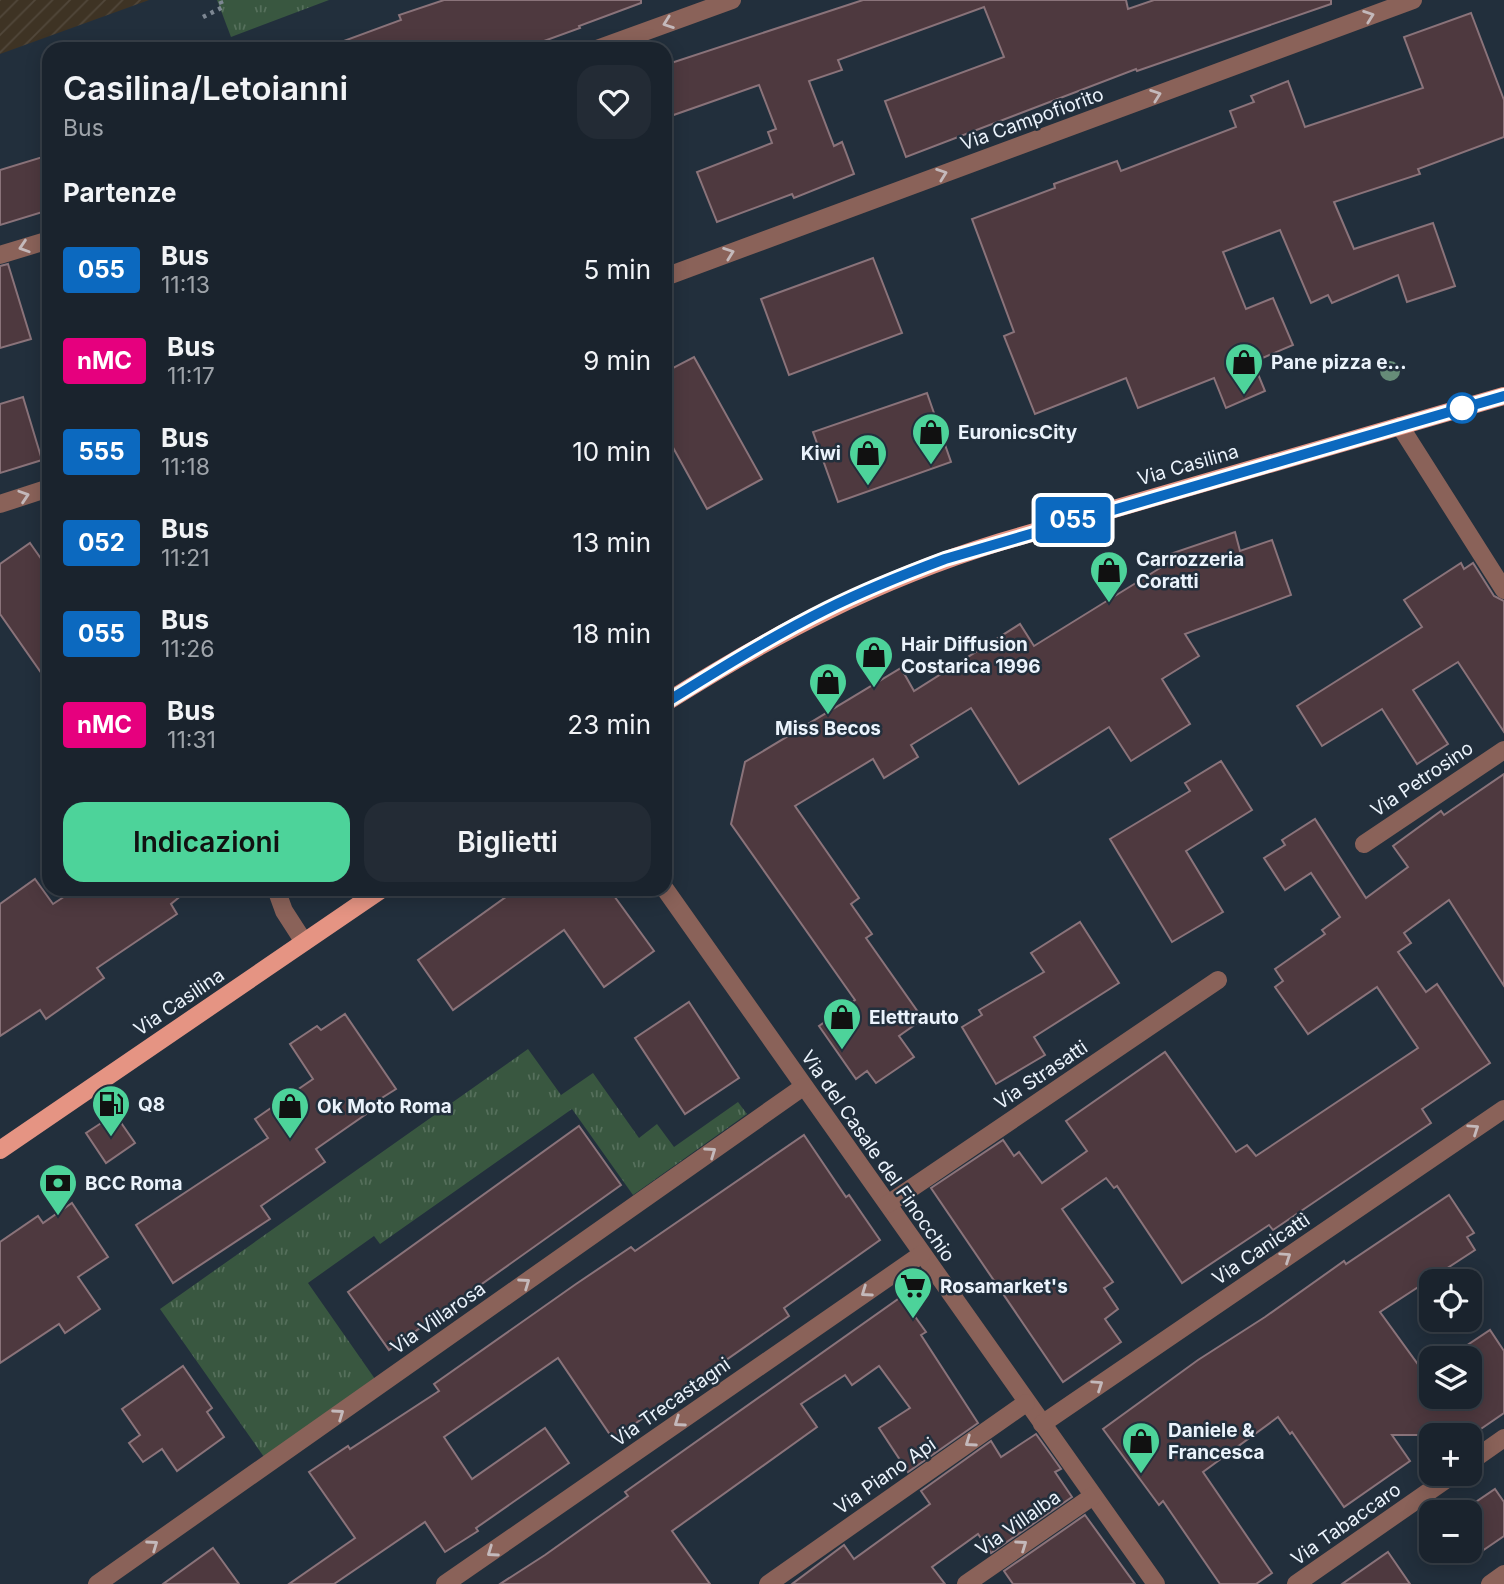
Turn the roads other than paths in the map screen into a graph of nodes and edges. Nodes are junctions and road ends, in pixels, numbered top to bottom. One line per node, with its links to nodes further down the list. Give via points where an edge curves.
1 (732, 0): 3 (street, one-way to 3)
2 (1413, 0): 6 (street, Via Campofiorito, one-way to 2)
3 (616, 42)
4 (42, 242): 5 (street, one-way to 5)
5 (0, 255)
6 (672, 274)
7 (1504, 396): 8 (main road, Via Casilina)
8 (1400, 426): 11 (street); 12 (main road, Via Casilina, via 945,559 826,609)
9 (42, 490): 10 (street, one-way to 9)
10 (0, 504)
11 (1504, 590)
12 (672, 698)
13 (1504, 750): 14 (street, Via Petrosino)
14 (1364, 844)
15 (279, 896): 18 (street)
16 (372, 896): 18 (main road, Via Casilina)
17 (670, 896): 20 (street, Via del Casale del Finocchio)
18 (304, 942): 22 (main road, Via Casilina)
19 (1218, 980): 23 (street, Via Strasatti)
20 (803, 1087): 23 (street, Via del Casale del Finocchio); 32 (street, Via Villarosa, one-way to 20)
21 (1504, 1109): 26 (street, Via Canicattì, one-way to 21)
22 (0, 1150)
23 (888, 1204): 24 (street, Via del Casale del Finocchio)
24 (922, 1254): 25 (street, Via del Casale del Finocchio); 33 (street, Via Trecastagni, one-way to 33)
25 (1026, 1403): 26 (street, Via del Casale del Finocchio); 34 (street, Via Piano Api, one-way to 34)
26 (1041, 1424): 30 (street, Via del Casale del Finocchio)
27 (1504, 1438): 28 (street)
28 (1482, 1454)
29 (1437, 1486): 37 (street, Via Tabaccaro)
30 (1093, 1496): 35 (street, Via Villalba, one-way to 30); 36 (street, Via del Casale del Finocchio)
31 (1504, 1574): 38 (street)
32 (97, 1584)
33 (445, 1584)
34 (768, 1584)
35 (966, 1584)
36 (1156, 1584)
37 (1296, 1584)
38 (1490, 1584)

